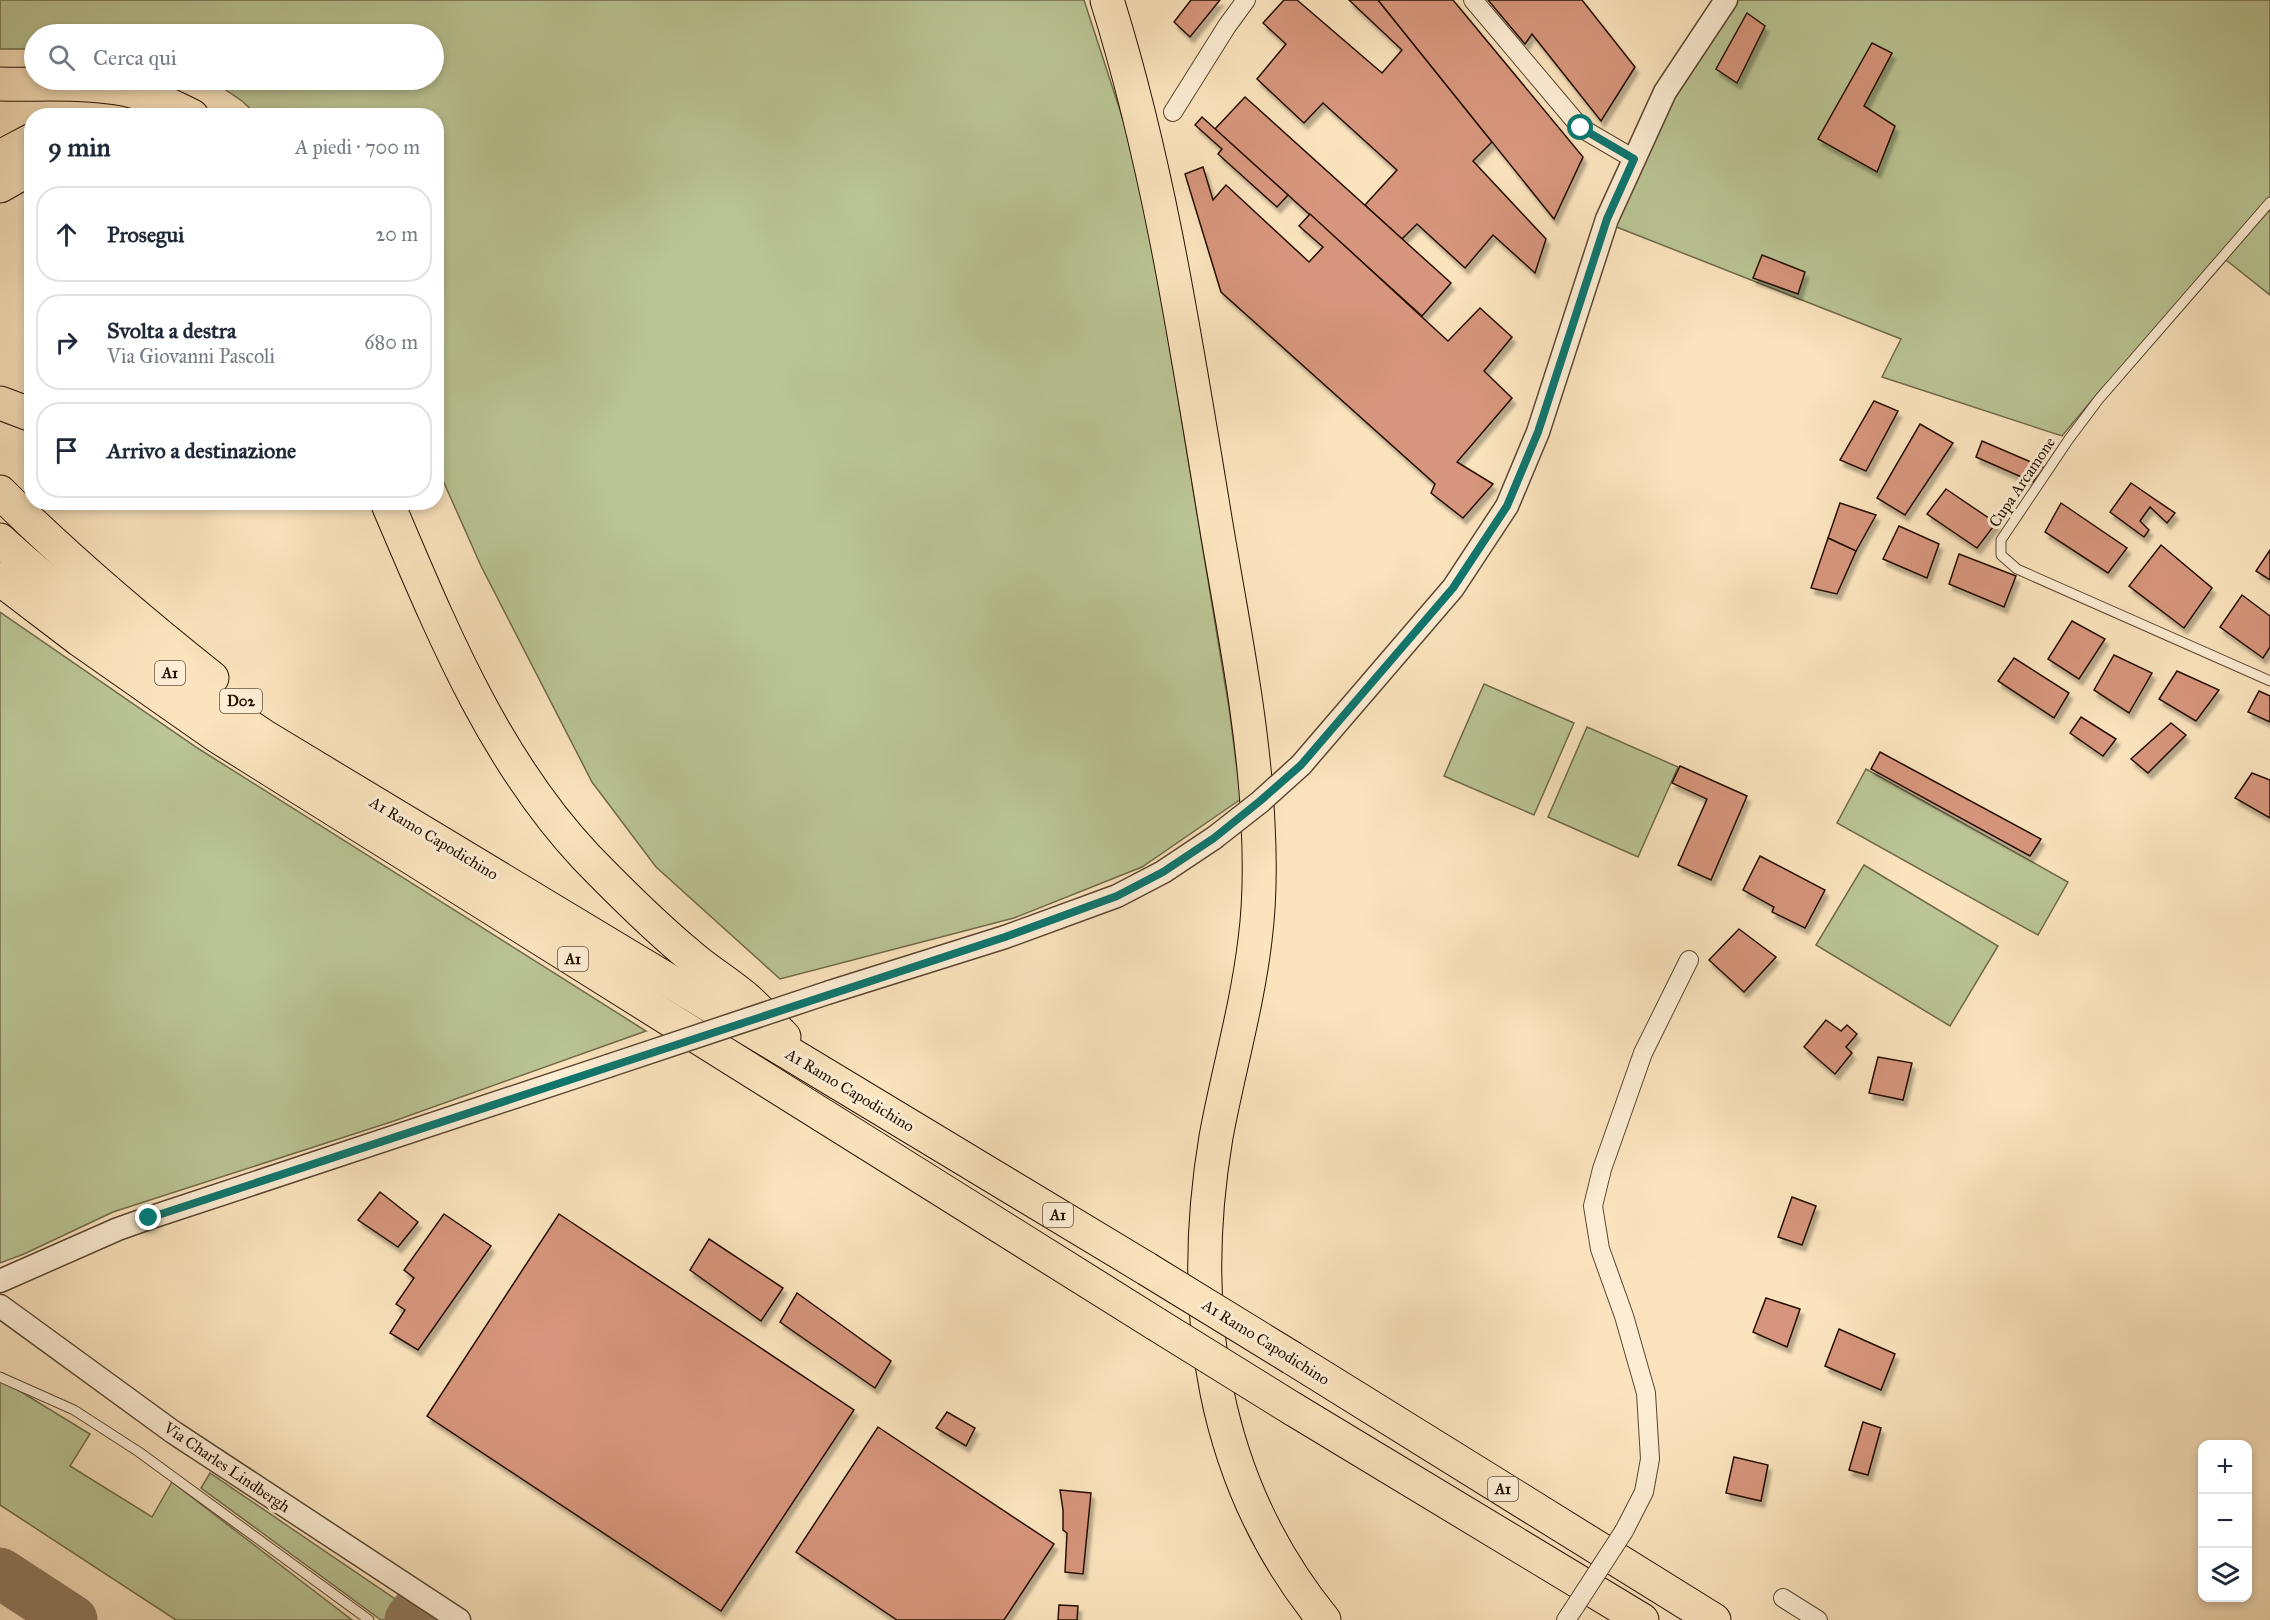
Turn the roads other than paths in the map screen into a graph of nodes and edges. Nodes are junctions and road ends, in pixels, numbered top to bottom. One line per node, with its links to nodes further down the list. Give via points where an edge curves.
1 (1107, 0): 32 (highway, via 1129,70 1153,171 1179,304 1250,736 1258,821 1255,939 1206,1208 1207,1328 1226,1437 1247,1494 1272,1545)
2 (1246, 0): 9 (street)
3 (1473, 0): 12 (street, via 1581,128)
4 (1726, 0): 12 (street, via 1665,92)
5 (0, 84): 6 (highway)
6 (24, 84)
7 (126, 90): 8 (highway)
8 (176, 108)
9 (1173, 112)
10 (24, 144): 11 (highway)
11 (0, 157)
12 (1634, 159): 26 (street, bridge, via 1607,219 1538,432 1507,506 1453,588 1301,765 1214,838 1163,872 1117,896 1005,937 149,1218)
13 (24, 173): 14 (highway)
14 (0, 186)
15 (2270, 202): 22 (lane, Cupa Arcamone, via 2099,399 2001,540 2001,555 2017,568)
16 (0, 403): 17 (highway)
17 (24, 412)
18 (0, 492): 23 (highway, D02, via 130,614)
19 (390, 510): 25 (highway, via 469,685 542,803 637,909 689,956 749,1001)
20 (0, 540): 23 (highway, A1 Ramo Capodichino / A1, via 27,566 141,653 265,737)
21 (0, 579): 34 (highway, A1 Ramo Capodichino / A1, bridge, via 217,736 1293,1409)
22 (2270, 681)
23 (352, 789): 25 (highway, A1 Ramo Capodichino / A1)
24 (1689, 960): 33 (street, bridge, via 1642,1053 1593,1206 1600,1249 1646,1393 1650,1459 1644,1492 1624,1531)
25 (814, 1068): 35 (highway, A1 Ramo Capodichino / A1, bridge)
26 (0, 1281)
27 (0, 1306): 31 (street, Via Charles Lindbergh, via 173,1432)
28 (0, 1377): 30 (lane, via 74,1410 139,1452)
29 (1783, 1598): 36 (street)
30 (369, 1620)
31 (459, 1620)
32 (1324, 1620)
33 (1566, 1620)
34 (1642, 1620)
35 (1714, 1620)
36 (1818, 1620)

